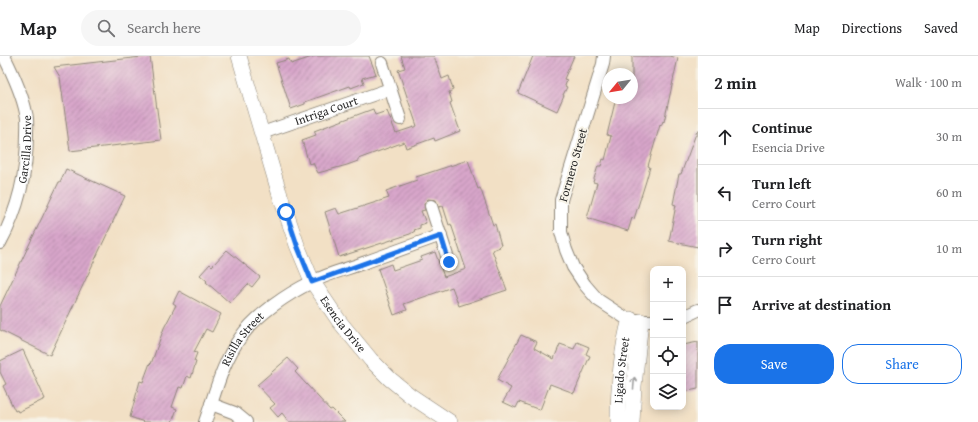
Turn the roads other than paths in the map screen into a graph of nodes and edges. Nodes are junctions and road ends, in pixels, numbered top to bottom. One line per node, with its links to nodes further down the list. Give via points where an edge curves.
1 (4, 56): 10 (street, Garcilla Drive, via 16,80 27,114 27,155 20,193 9,226)
2 (239, 56): 7 (street, Esencia Drive)
3 (604, 56): 15 (street, Formero Street, via 561,200 561,232 573,267 598,300 624,317)
4 (382, 63): 5 (street)
5 (390, 89): 6 (street); 7 (street, Intriga Court)
6 (400, 119)
7 (262, 133): 12 (street, Esencia Drive, via 279,192)
8 (431, 206): 9 (street)
9 (441, 236): 11 (street); 12 (street, Risilla Street)
10 (0, 243)
11 (449, 262)
12 (312, 282): 16 (street, Risilla Street, via 284,298 251,325 240,338 219,379); 19 (street, Esencia Drive, via 371,360 411,396)
13 (698, 310): 14 (street)
14 (686, 316)
15 (641, 321): 20 (street, Ligado Street, via 627,330 619,385); 21 (street, Ligado Street, one-way to 15)
16 (211, 404): 17 (street, Risilla Street); 18 (street, via 235,413)
17 (205, 422)
18 (246, 422)
19 (450, 422)
20 (618, 422)
21 (632, 422)

